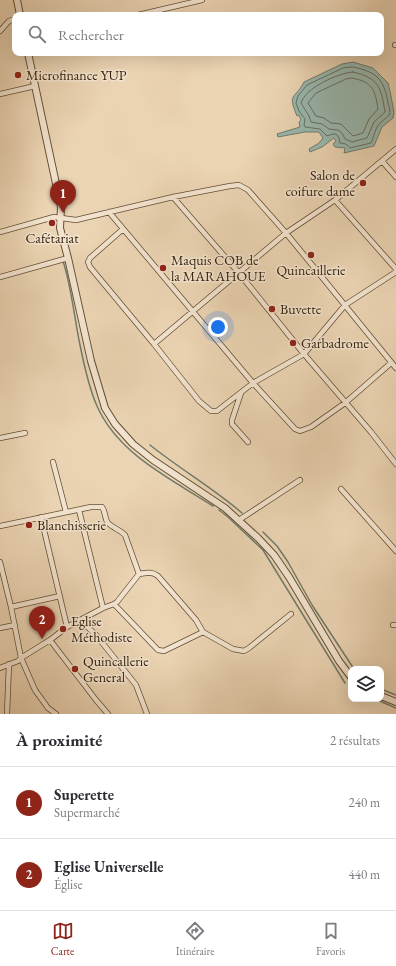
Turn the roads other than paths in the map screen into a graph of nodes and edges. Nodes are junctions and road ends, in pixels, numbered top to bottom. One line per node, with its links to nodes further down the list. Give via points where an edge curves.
1 (17, 0): 3 (street)
2 (202, 0): 4 (street)
3 (19, 12)
4 (151, 12)
5 (12, 20): 6 (street)
6 (0, 30)
7 (29, 56): 8 (street)
8 (35, 86): 9 (street); 16 (street, via 61,207)
9 (0, 94)
10 (396, 149): 11 (street)
11 (382, 161): 12 (street); 14 (street)
12 (396, 177)
13 (173, 197): 15 (street); 19 (street, via 239,185 248,190); 23 (street)
14 (335, 200): 19 (street); 21 (street)
15 (109, 212): 16 (street, via 76,220); 17 (street)
16 (61, 218): 18 (street, via 54,217); 20 (street, via 60,228)
17 (123, 229): 26 (street); 27 (street, via 88,262)
18 (0, 232)
19 (286, 232): 23 (street); 25 (street)
20 (68, 258): 24 (street); 44 (street, via 91,361 105,408 115,424 133,444 153,460)
21 (396, 269)
22 (396, 272): 25 (street)
23 (239, 273): 26 (street); 28 (street)
24 (0, 277)
25 (345, 305): 28 (street); 29 (street)
26 (193, 312): 27 (street); 31 (street)
27 (154, 344): 32 (street, via 199,401 211,411 217,411)
28 (304, 354): 31 (street); 33 (street)
29 (392, 363): 30 (street); 33 (street)
30 (396, 368)
31 (253, 383): 32 (street); 33 (street, via 295,429 300,431)
32 (241, 393): 36 (street, via 232,424)
33 (345, 403): 38 (street)
34 (25, 433): 35 (street)
35 (0, 438)
36 (248, 442)
37 (53, 462): 42 (street)
38 (396, 464)
39 (300, 480): 44 (street)
40 (341, 489): 46 (street)
41 (79, 510): 42 (street); 48 (street, via 102,507 109,524 125,535); 53 (street)
42 (66, 512): 43 (street)
43 (41, 518): 45 (street); 50 (street)
44 (239, 520): 64 (street, via 274,555)
45 (0, 526)
46 (396, 551)
47 (0, 562): 49 (street)
48 (139, 574): 51 (street); 59 (street, via 148,572 158,576 196,620)
49 (2, 580): 52 (street)
50 (60, 596): 52 (street); 57 (street)
51 (114, 604): 53 (street); 59 (street, via 161,651)
52 (12, 607): 56 (street)
53 (103, 608): 55 (street)
54 (291, 614): 59 (street, via 244,651 233,649)
55 (80, 620): 57 (street); 70 (street, via 96,635 136,684)
56 (15, 625): 58 (street); 61 (street)
57 (67, 627): 60 (street)
58 (0, 628)
59 (203, 632)
60 (50, 640): 61 (street); 69 (street)
61 (21, 658): 62 (street); 68 (street, via 35,690 48,708)
62 (9, 664): 63 (street); 67 (street)
63 (0, 668)
64 (348, 673)
65 (384, 697): 66 (street)
66 (396, 702)
67 (7, 714)
68 (56, 714)
69 (108, 714)
70 (147, 714)

